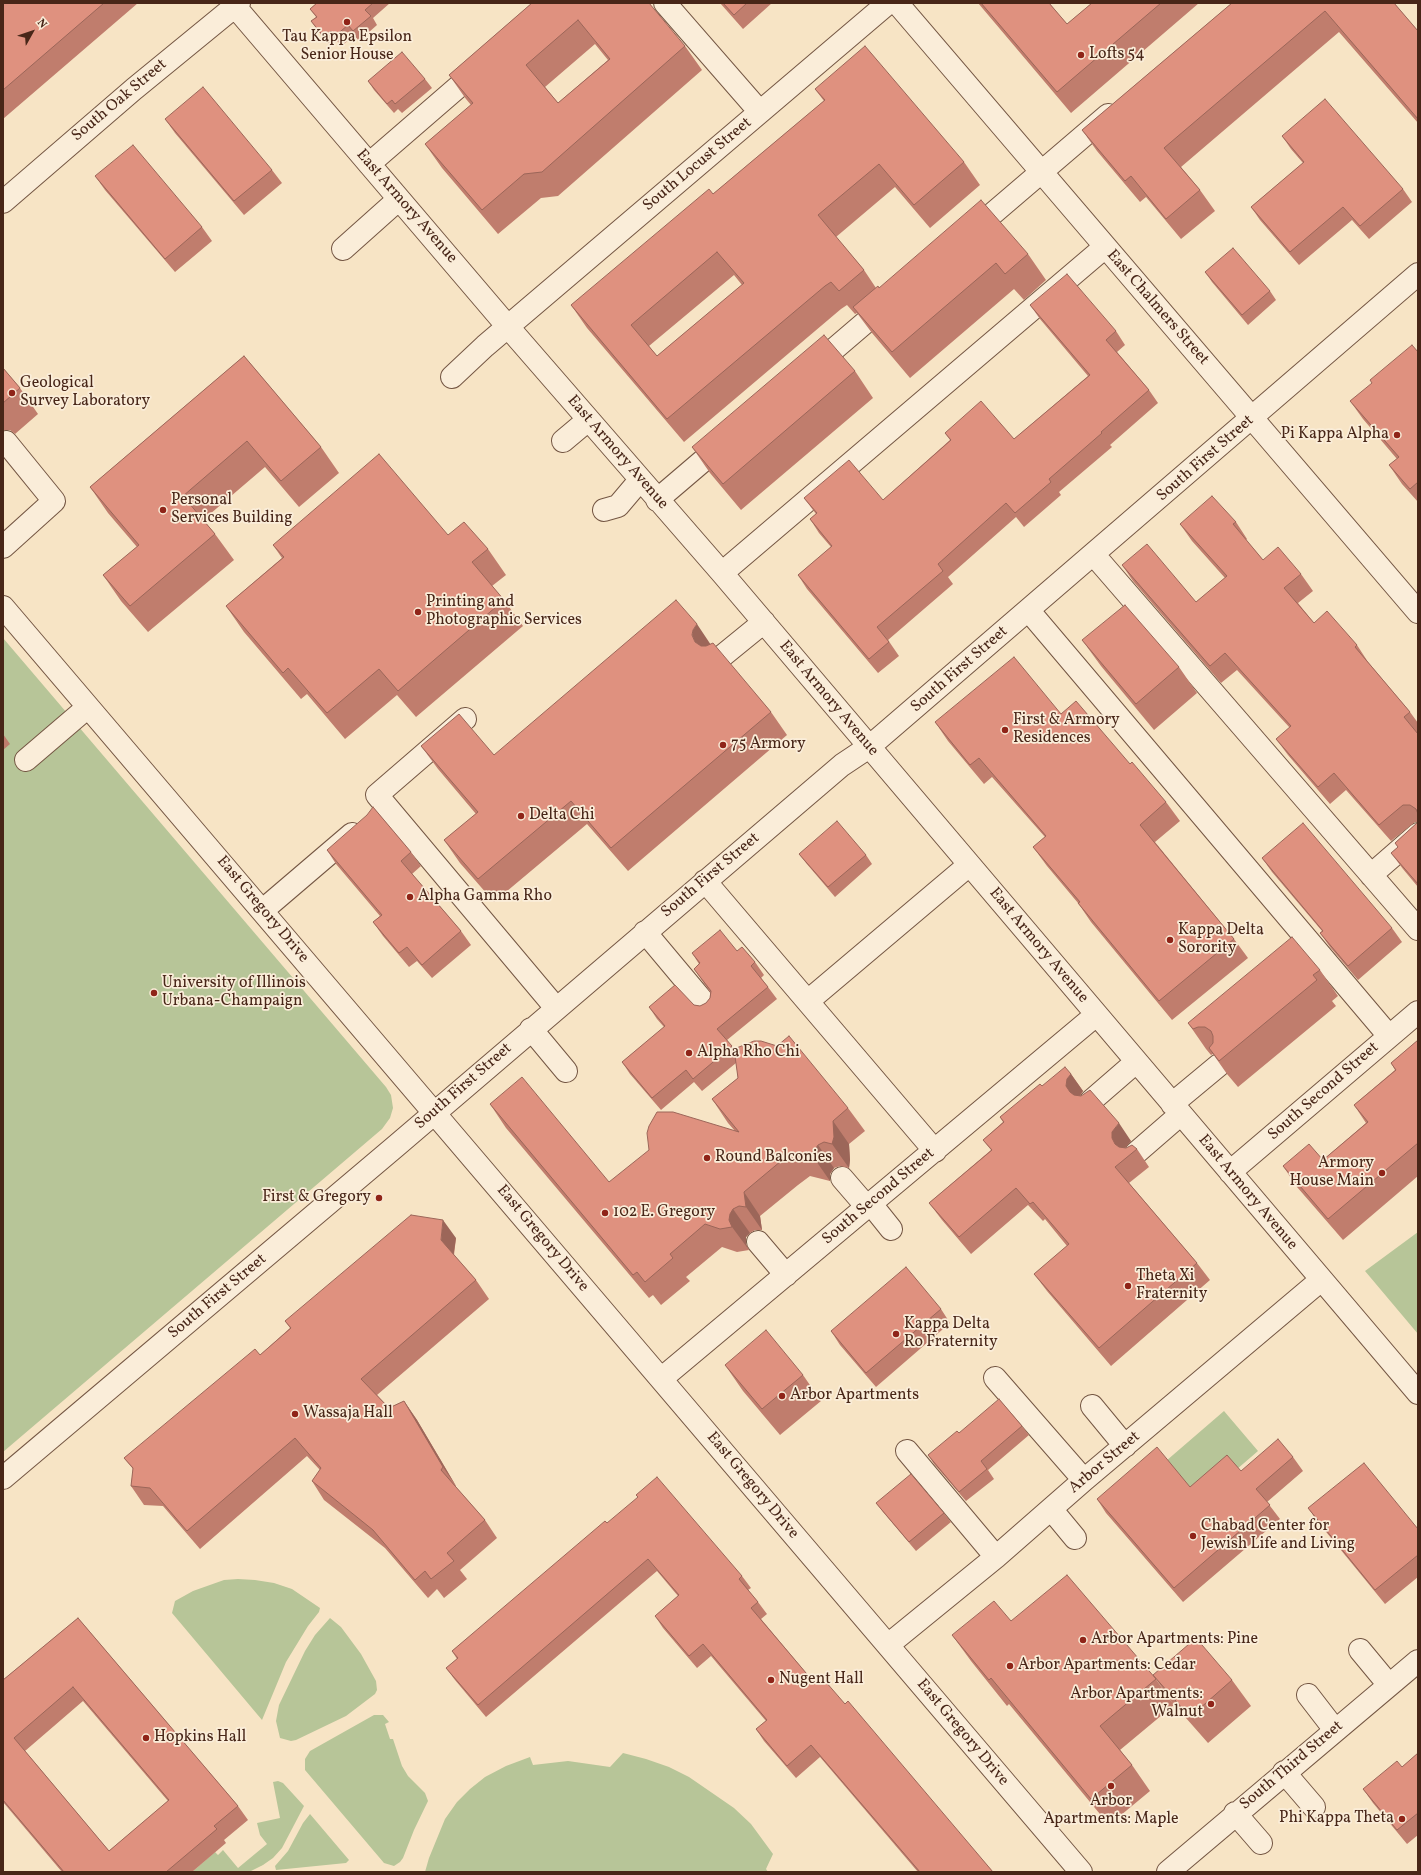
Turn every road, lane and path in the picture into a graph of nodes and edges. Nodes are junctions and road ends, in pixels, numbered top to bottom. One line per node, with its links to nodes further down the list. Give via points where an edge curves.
1 (665, 3): 7 (street)
2 (888, 3): 7 (street, South Locust Street)
3 (897, 3): 9 (street, East Chalmers Street)
4 (235, 4): 8 (street, East Armory Avenue); 11 (street, South Oak Street)
5 (496, 54): 8 (street)
6 (1122, 103): 9 (street)
7 (760, 112): 17 (street, South Locust Street)
8 (369, 164): 10 (street, East Armory Avenue)
9 (1041, 173): 12 (street); 13 (street, East Chalmers Street)
10 (399, 199): 14 (street); 17 (street, East Armory Avenue)
11 (3, 202)
12 (954, 246)
13 (1105, 247): 20 (street, East Chalmers Street); 30 (street)
14 (343, 249)
15 (1417, 276): 20 (street, South First Street)
16 (901, 292): 19 (street)
17 (508, 328): 18 (street, South Locust Street); 21 (street, East Armory Avenue)
18 (452, 377)
19 (799, 379)
20 (1252, 419): 29 (street, South First Street); 31 (street, East Chalmers Street)
21 (588, 420): 23 (street); 25 (street, East Armory Avenue)
22 (739, 430): 26 (street)
23 (563, 441)
24 (6, 442): 28 (street, via 54,501)
25 (640, 480): 26 (street, East Armory Avenue); 27 (street, via 618,506)
26 (657, 500): 30 (street, East Armory Avenue)
27 (604, 510)
28 (3, 547)
29 (1094, 555): 33 (street, South First Street); 43 (street)
30 (722, 572): 34 (street, East Armory Avenue)
31 (1413, 597)
32 (3, 607): 36 (street, East Gregory Drive)
33 (1028, 611): 38 (street, South First Street); 54 (street)
34 (767, 626): 35 (street); 38 (street, East Armory Avenue)
35 (724, 661)
36 (88, 707): 39 (street); 45 (street, East Gregory Drive)
37 (465, 719): 50 (street, via 378,795)
38 (869, 747): 42 (street, East Armory Avenue); 44 (street, South First Street, via 842,765)
39 (26, 760)
40 (369, 819): 45 (street)
41 (1418, 834): 43 (street)
42 (969, 865): 48 (street); 52 (street, East Armory Avenue)
43 (1371, 875): 46 (street)
44 (705, 881): 47 (street, South First Street); 48 (street)
45 (263, 910): 60 (street, East Gregory Drive)
46 (1418, 929)
47 (645, 932): 49 (street); 50 (street, South First Street)
48 (808, 1001): 61 (street)
49 (708, 1006)
50 (556, 1008): 53 (street, South First Street)
51 (1418, 1012): 54 (street, South Second Street)
52 (1096, 1015): 55 (street, East Armory Avenue); 61 (street, South Second Street)
53 (532, 1029): 57 (street); 60 (street, South First Street)
54 (1389, 1036): 63 (street, South Second Street)
55 (1136, 1062): 58 (street); 59 (street, East Armory Avenue)
56 (1219, 1065): 59 (street)
57 (566, 1071)
58 (1092, 1101)
59 (1177, 1109): 62 (street); 63 (street, East Armory Avenue)
60 (435, 1112): 71 (street, East Gregory Drive); 76 (street, South First Street)
61 (934, 1151): 65 (street, South Second Street)
62 (1136, 1153)
63 (1230, 1172): 69 (street, East Armory Avenue)
64 (842, 1178): 65 (street)
65 (869, 1206): 66 (street); 68 (street, South Second Street)
66 (891, 1229)
67 (756, 1244): 68 (street)
68 (784, 1276): 71 (street, South Second Street)
69 (1321, 1280): 72 (street, East Armory Avenue); 74 (street, Arbor Street)
70 (994, 1378): 77 (street)
71 (661, 1379): 81 (street, East Gregory Drive)
72 (1418, 1394)
73 (1092, 1406): 74 (street)
74 (1124, 1446): 77 (street, Arbor Street)
75 (907, 1451): 80 (street)
76 (3, 1478)
77 (1084, 1480): 78 (street, Arbor Street)
78 (1051, 1509): 79 (street); 80 (street, Arbor Street)
79 (1075, 1538)
80 (996, 1557): 81 (street, Arbor Street)
81 (888, 1646): 91 (street, East Gregory Drive)
82 (1360, 1650): 84 (street)
83 (1418, 1661): 84 (street, South Third Street)
84 (1389, 1685): 86 (street, South Third Street)
85 (1308, 1695): 86 (street)
86 (1335, 1730): 87 (street, South Third Street)
87 (1284, 1772): 88 (street); 89 (street, South Third Street)
88 (1314, 1807)
89 (1235, 1814): 90 (street); 92 (street, South Third Street)
90 (1261, 1843)
91 (1081, 1872)
92 (1168, 1872)

